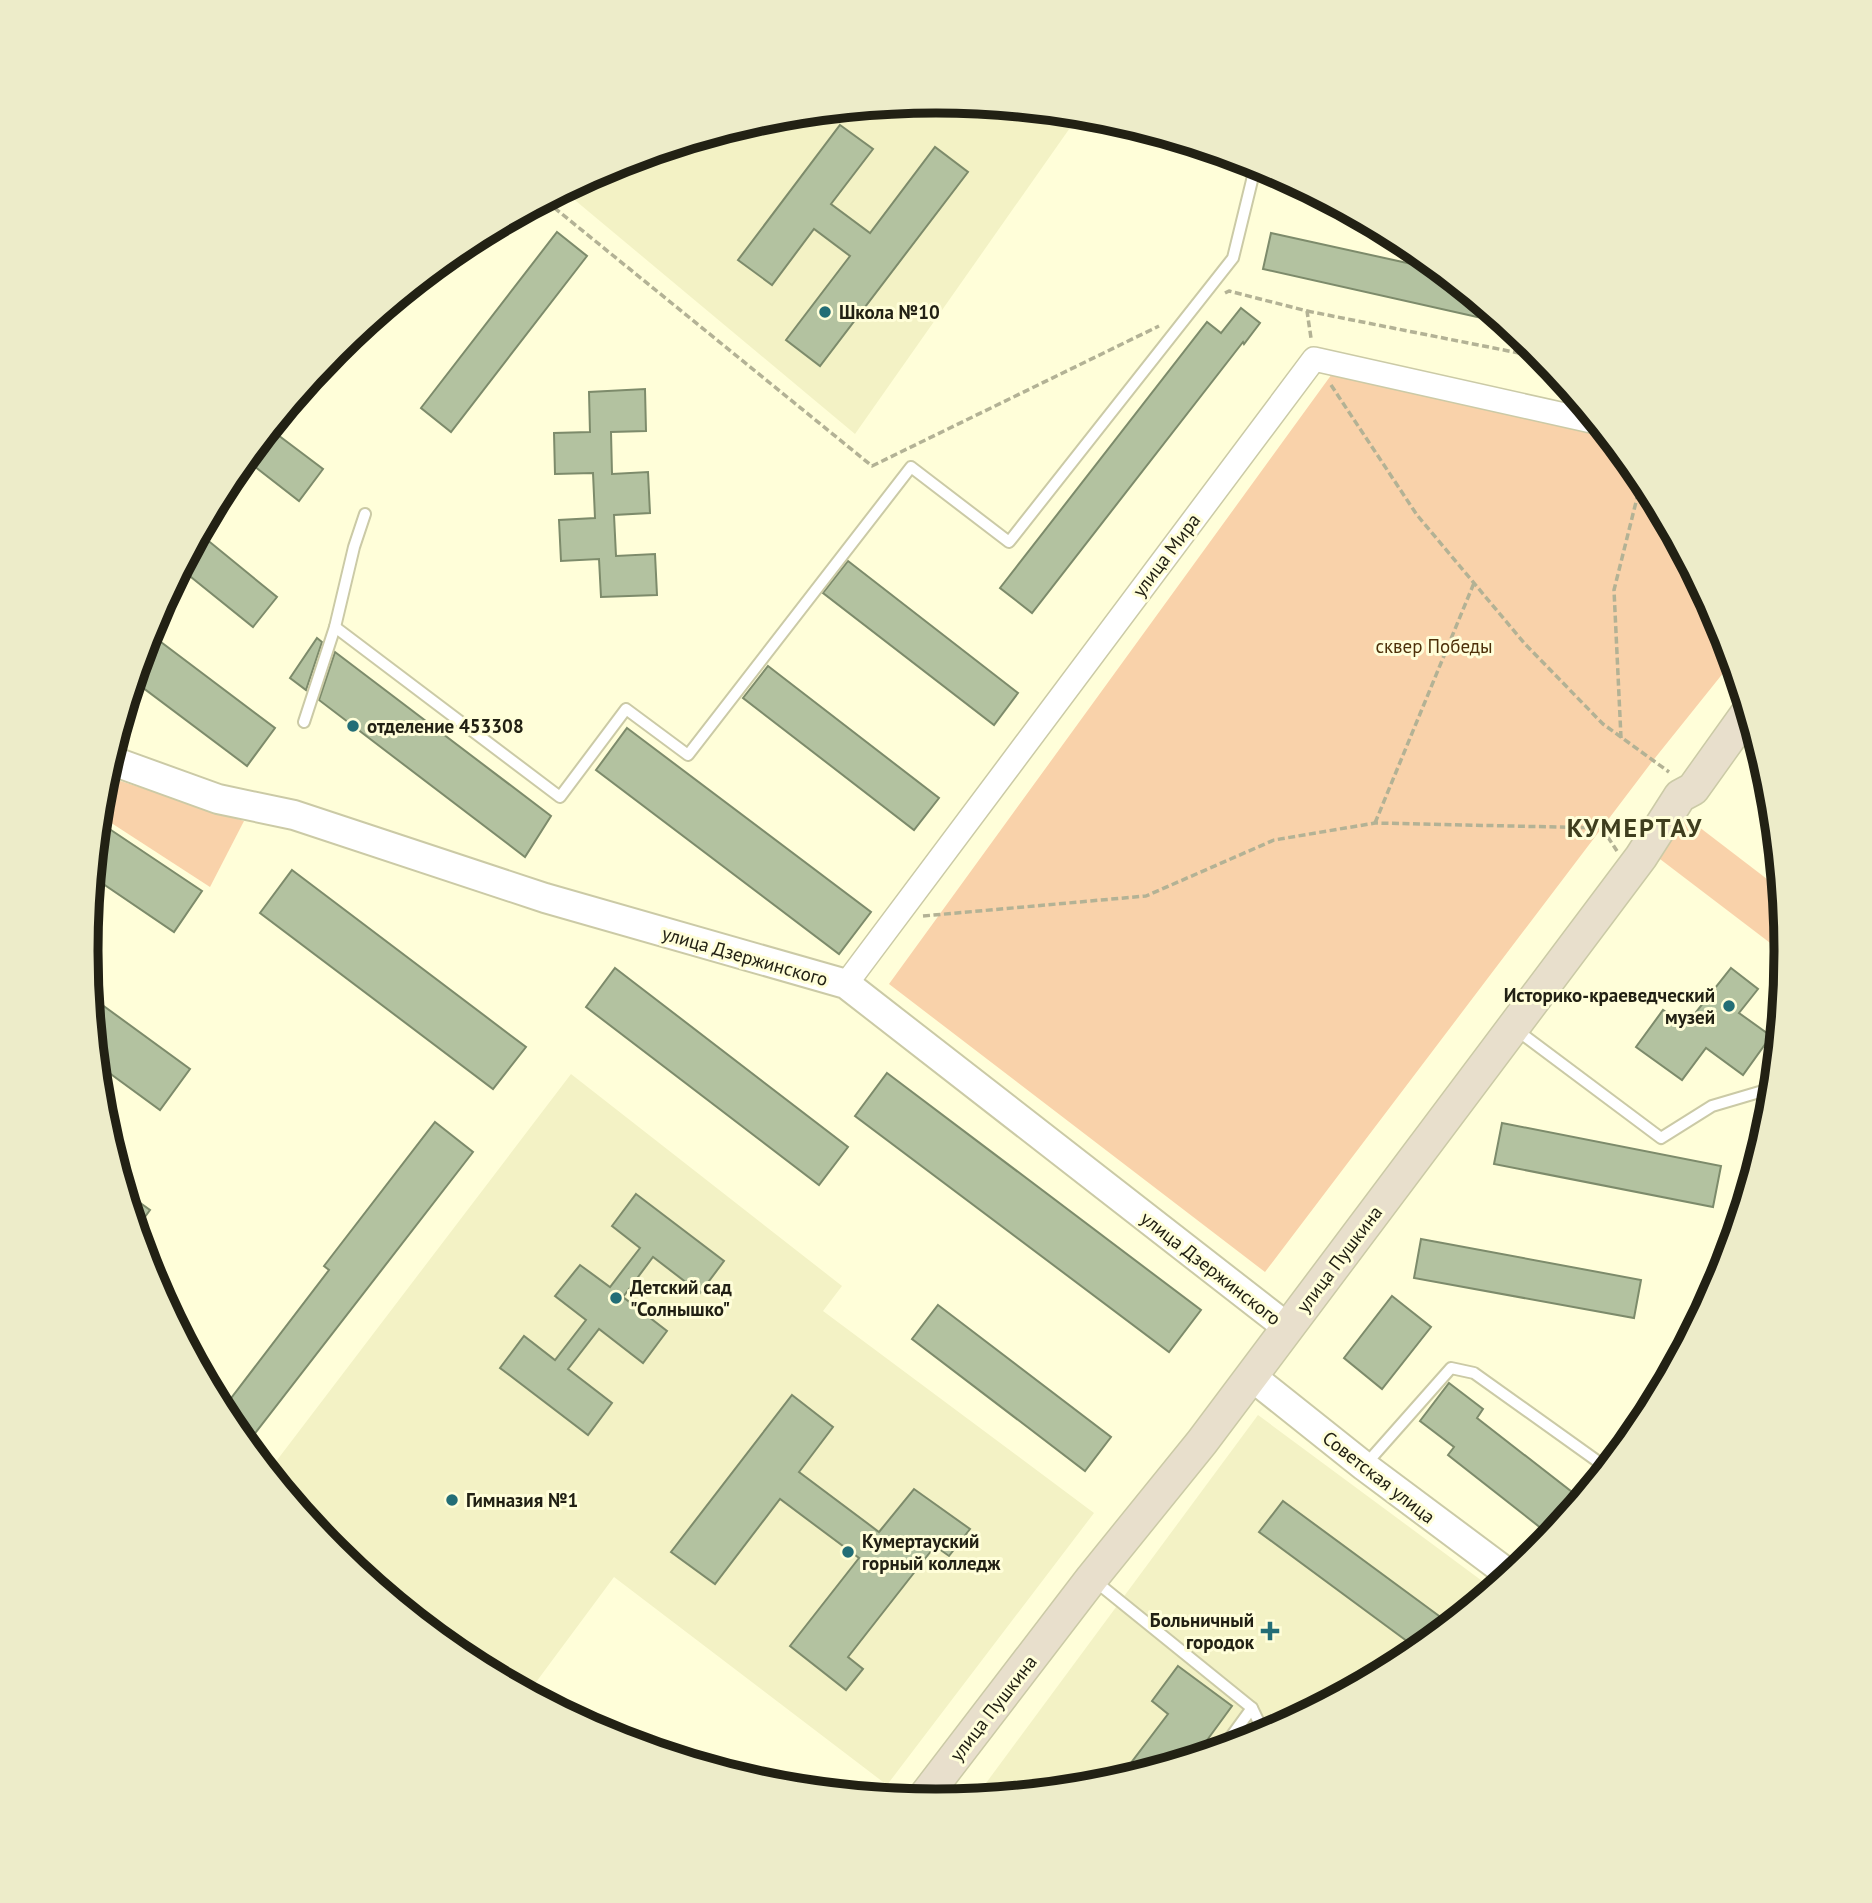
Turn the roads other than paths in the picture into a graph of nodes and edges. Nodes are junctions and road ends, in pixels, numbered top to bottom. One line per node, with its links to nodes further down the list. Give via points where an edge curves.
1 (1253, 176): 4 (lane, via 1233,258 1009,542 911,467 688,755 626,709 560,797)
2 (1583, 419): 8 (street, улица Мира, via 1314,359)
3 (365, 514): 4 (lane)
4 (335, 627): 5 (lane)
5 (304, 722)
6 (1741, 722): 9 (main road, улица Пушкина)
7 (120, 764): 8 (street, улица Дзержинского, via 218,799 294,815 545,898)
8 (846, 984): 11 (street, улица Дзержинского)
9 (1512, 1026): 10 (lane, via 1661,1138 1712,1106); 11 (main road, улица Пушкина)
10 (1762, 1091)
11 (1288, 1328): 12 (main road, улица Пушкина)
12 (1251, 1376): 14 (street, Советская улица); 16 (main road, улица Пушкина)
13 (1600, 1463): 14 (lane, via 1474,1373 1451,1368)
14 (1364, 1466): 15 (street, Советская улица)
15 (1502, 1569)
16 (1092, 1578): 17 (lane); 20 (main road, улица Пушкина)
17 (1252, 1708): 18 (lane); 19 (lane)
18 (1260, 1725)
19 (1232, 1735)
20 (930, 1790)

